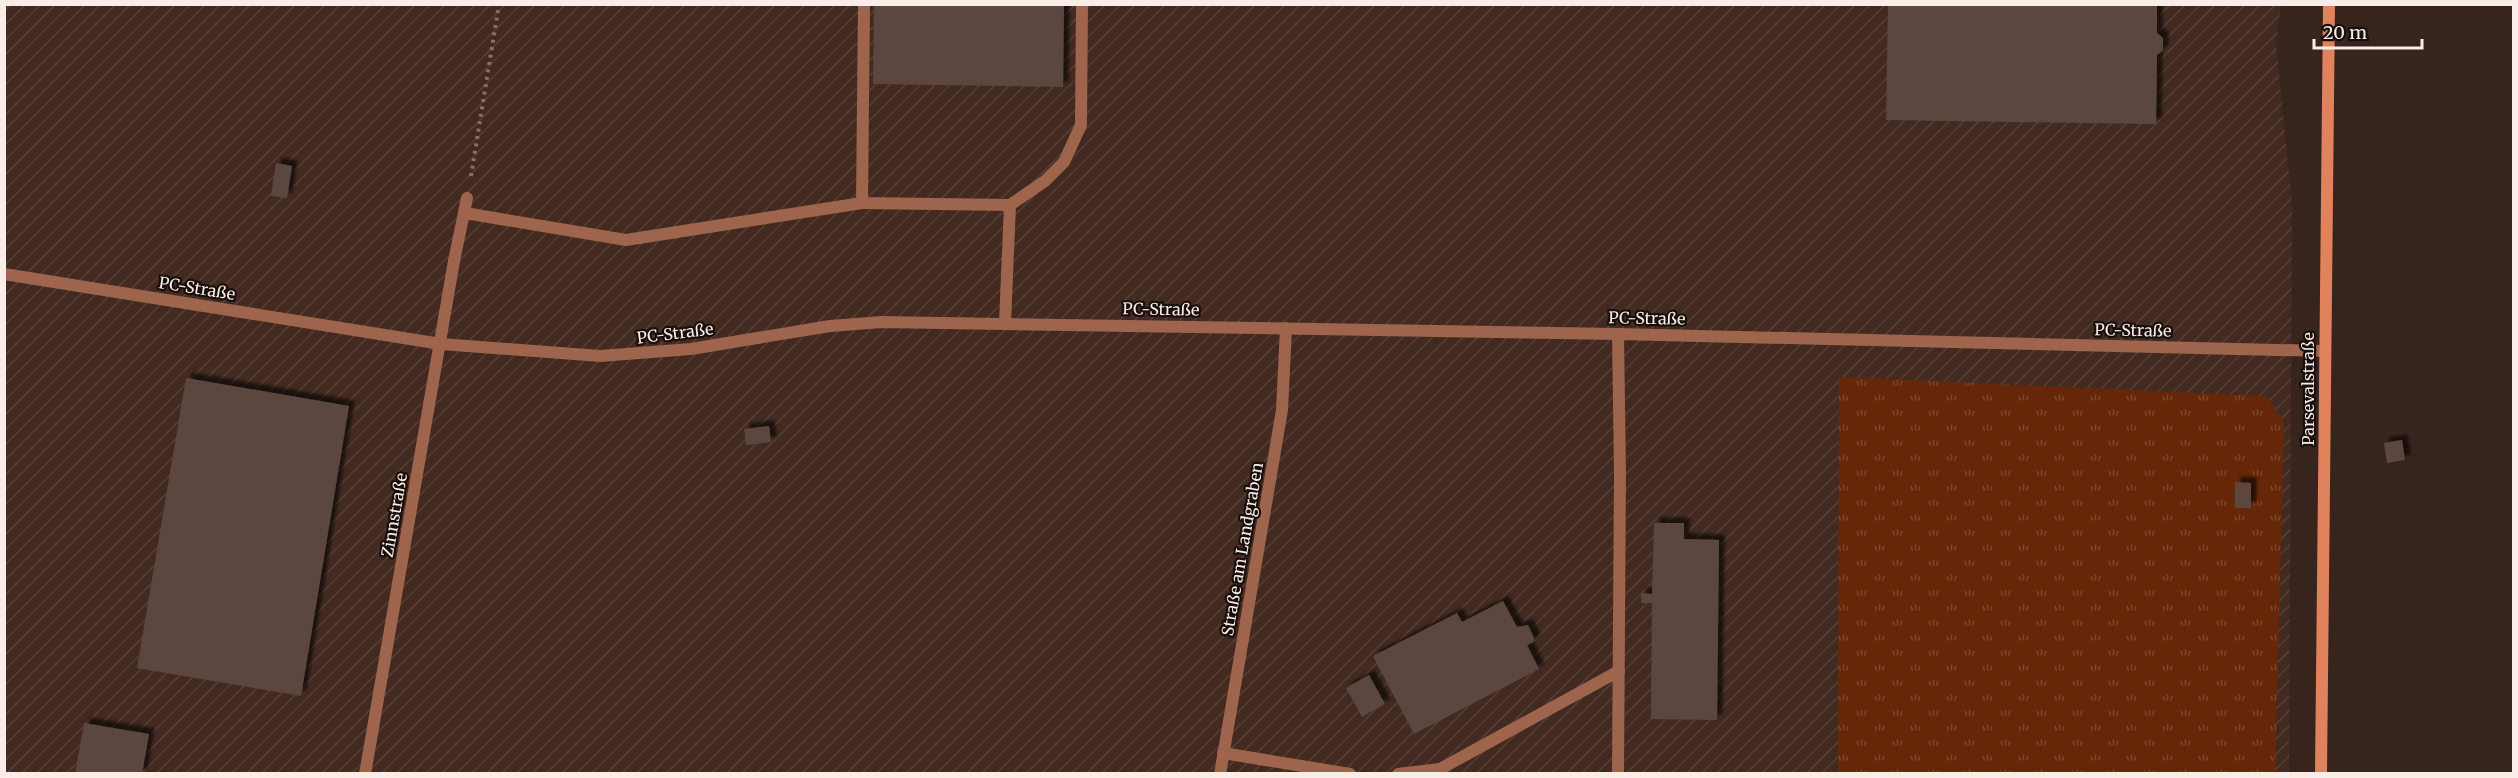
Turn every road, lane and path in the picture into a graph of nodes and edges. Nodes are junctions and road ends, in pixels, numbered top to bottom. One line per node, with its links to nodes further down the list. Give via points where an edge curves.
1 (499, 4): 5 (path)
2 (864, 4): 6 (street)
3 (1082, 4): 7 (street, via 1082,125 1064,162 1045,181)
4 (2329, 4): 14 (street, Parsevalstraße)
5 (467, 198): 8 (street, Zinnstraße)
6 (862, 203): 7 (street); 8 (street, via 626,240)
7 (1010, 205): 10 (street)
8 (465, 213): 13 (street, Zinnstraße)
9 (4, 274): 13 (street, PC-Straße)
10 (1005, 323): 11 (street, PC-Straße); 13 (street, PC-Straße, via 882,322 830,326 691,349 600,356)
11 (1286, 328): 12 (street, PC-Straße); 16 (street, Straße am Landgraben, via 1282,410)
12 (1618, 334): 14 (street, PC-Straße); 15 (street)
13 (441, 344): 17 (street, Zinnstraße)
14 (2324, 351): 22 (street, Parsevalstraße)
15 (1619, 671): 20 (street, via 1440,769); 21 (street)
16 (1223, 753): 18 (street, Straße am Landgraben); 19 (street)
17 (365, 774)
18 (1220, 774)
19 (1350, 774)
20 (1398, 774)
21 (1618, 774)
22 (2321, 774)

